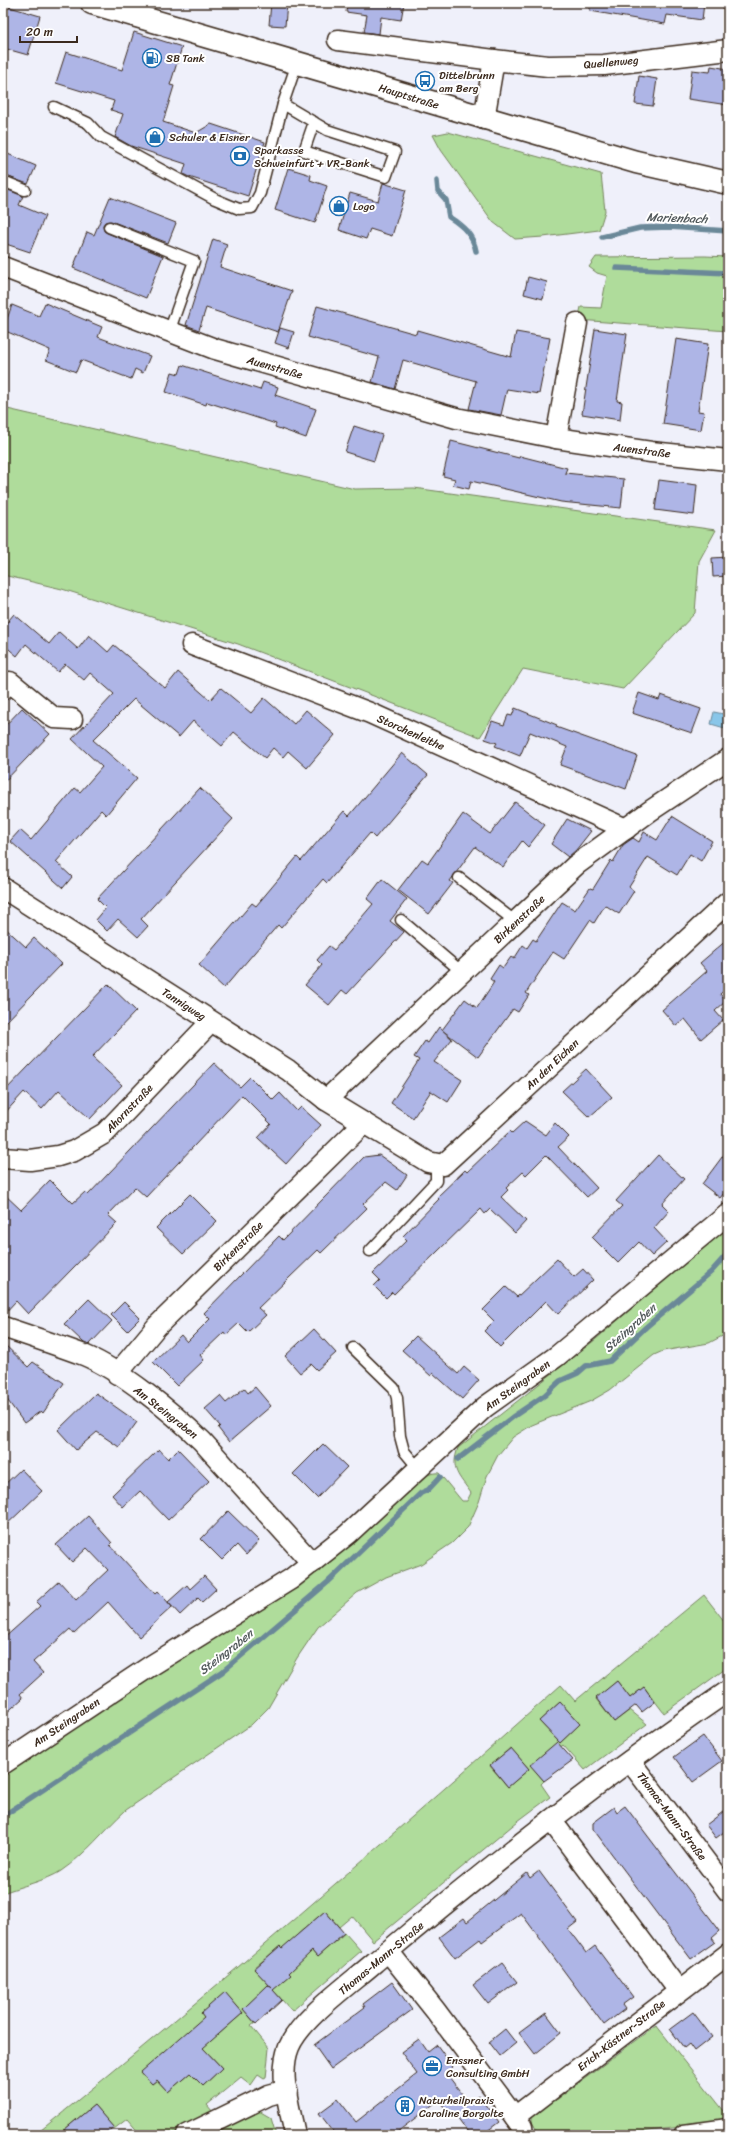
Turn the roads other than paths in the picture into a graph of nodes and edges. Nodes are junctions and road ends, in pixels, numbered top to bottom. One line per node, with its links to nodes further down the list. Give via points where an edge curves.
1 (92, 3): 5 (street, Hauptstraße)
2 (338, 40): 4 (street, Quellenweg)
3 (728, 50): 4 (street, Quellenweg, via 604,65 548,66)
4 (494, 60): 8 (street)
5 (297, 63): 6 (lane); 8 (street, Hauptstraße)
6 (283, 104): 7 (lane, via 260,193 252,208 247,209 239,209 215,199 101,137 88,123); 9 (lane)
7 (54, 107)
8 (484, 118): 11 (street, Hauptstraße, via 636,162)
9 (314, 122): 9 (lane, via 304,151 386,177 395,152 327,130)
10 (3, 181): 12 (lane)
11 (728, 183)
12 (25, 190)
13 (109, 227): 16 (lane, via 194,261)
14 (3, 267): 16 (street, Auenstraße)
15 (577, 323): 17 (street)
16 (169, 332): 17 (street, Auenstraße, via 215,349 456,418)
17 (556, 438): 18 (street, Auenstraße)
18 (728, 460)
19 (192, 645): 23 (street, Storchenleithe, via 370,713)
20 (3, 690): 21 (street, via 10,682 54,718)
21 (72, 719)
22 (728, 759): 23 (street, Birkenstraße)
23 (626, 828): 28 (street, Birkenstraße, via 576,865)
24 (459, 878): 28 (lane)
25 (3, 888): 30 (street, Tannigweg)
26 (728, 902): 34 (street, An den Eichen, via 451,1160 443,1166)
27 (401, 920): 29 (lane)
28 (516, 922): 29 (street, Birkenstraße)
29 (462, 972): 31 (street, Birkenstraße)
30 (212, 1022): 31 (street, Tannigweg, via 288,1070); 33 (street, Ahornstraße, via 105,1134 74,1151 58,1156 30,1160)
31 (326, 1100): 32 (street, Tannigweg)
32 (364, 1123): 34 (street); 39 (street, Birkenstraße, via 157,1326)
33 (3, 1158)
34 (436, 1165): 36 (lane, via 436,1181)
35 (728, 1214): 40 (street, Am Steingraben, via 557,1356 485,1407)
36 (370, 1251)
37 (3, 1327): 39 (street, Am Steingraben, via 85,1356)
38 (353, 1348): 40 (lane, via 394,1388 404,1451)
39 (117, 1374): 41 (street, Am Steingraben, via 183,1422)
40 (419, 1469): 41 (street, Am Steingraben)
41 (312, 1564): 44 (street, Am Steingraben, via 149,1667)
42 (728, 1691): 43 (street, Thomas-Mann-Straße)
43 (630, 1761): 45 (street, Thomas-Mann-Straße); 46 (street, Thomas-Mann-Straße)
44 (3, 1764)
45 (551, 1820): 47 (street, Thomas-Mann-Straße); 49 (street)
46 (728, 1891)
47 (388, 1951): 50 (street, Thomas-Mann-Straße, via 298,2032 286,2056); 51 (street)
48 (728, 1954): 49 (street, Erich-Kästner-Straße)
49 (679, 1991): 51 (street, Erich-Kästner-Straße)
50 (287, 2090): 53 (street, via 263,2098); 54 (street, Thomas-Mann-Straße)
51 (515, 2117): 55 (street, via 522,2127)
52 (728, 2129): 56 (street)
53 (187, 2135)
54 (296, 2135)
55 (523, 2135)
56 (684, 2135)

